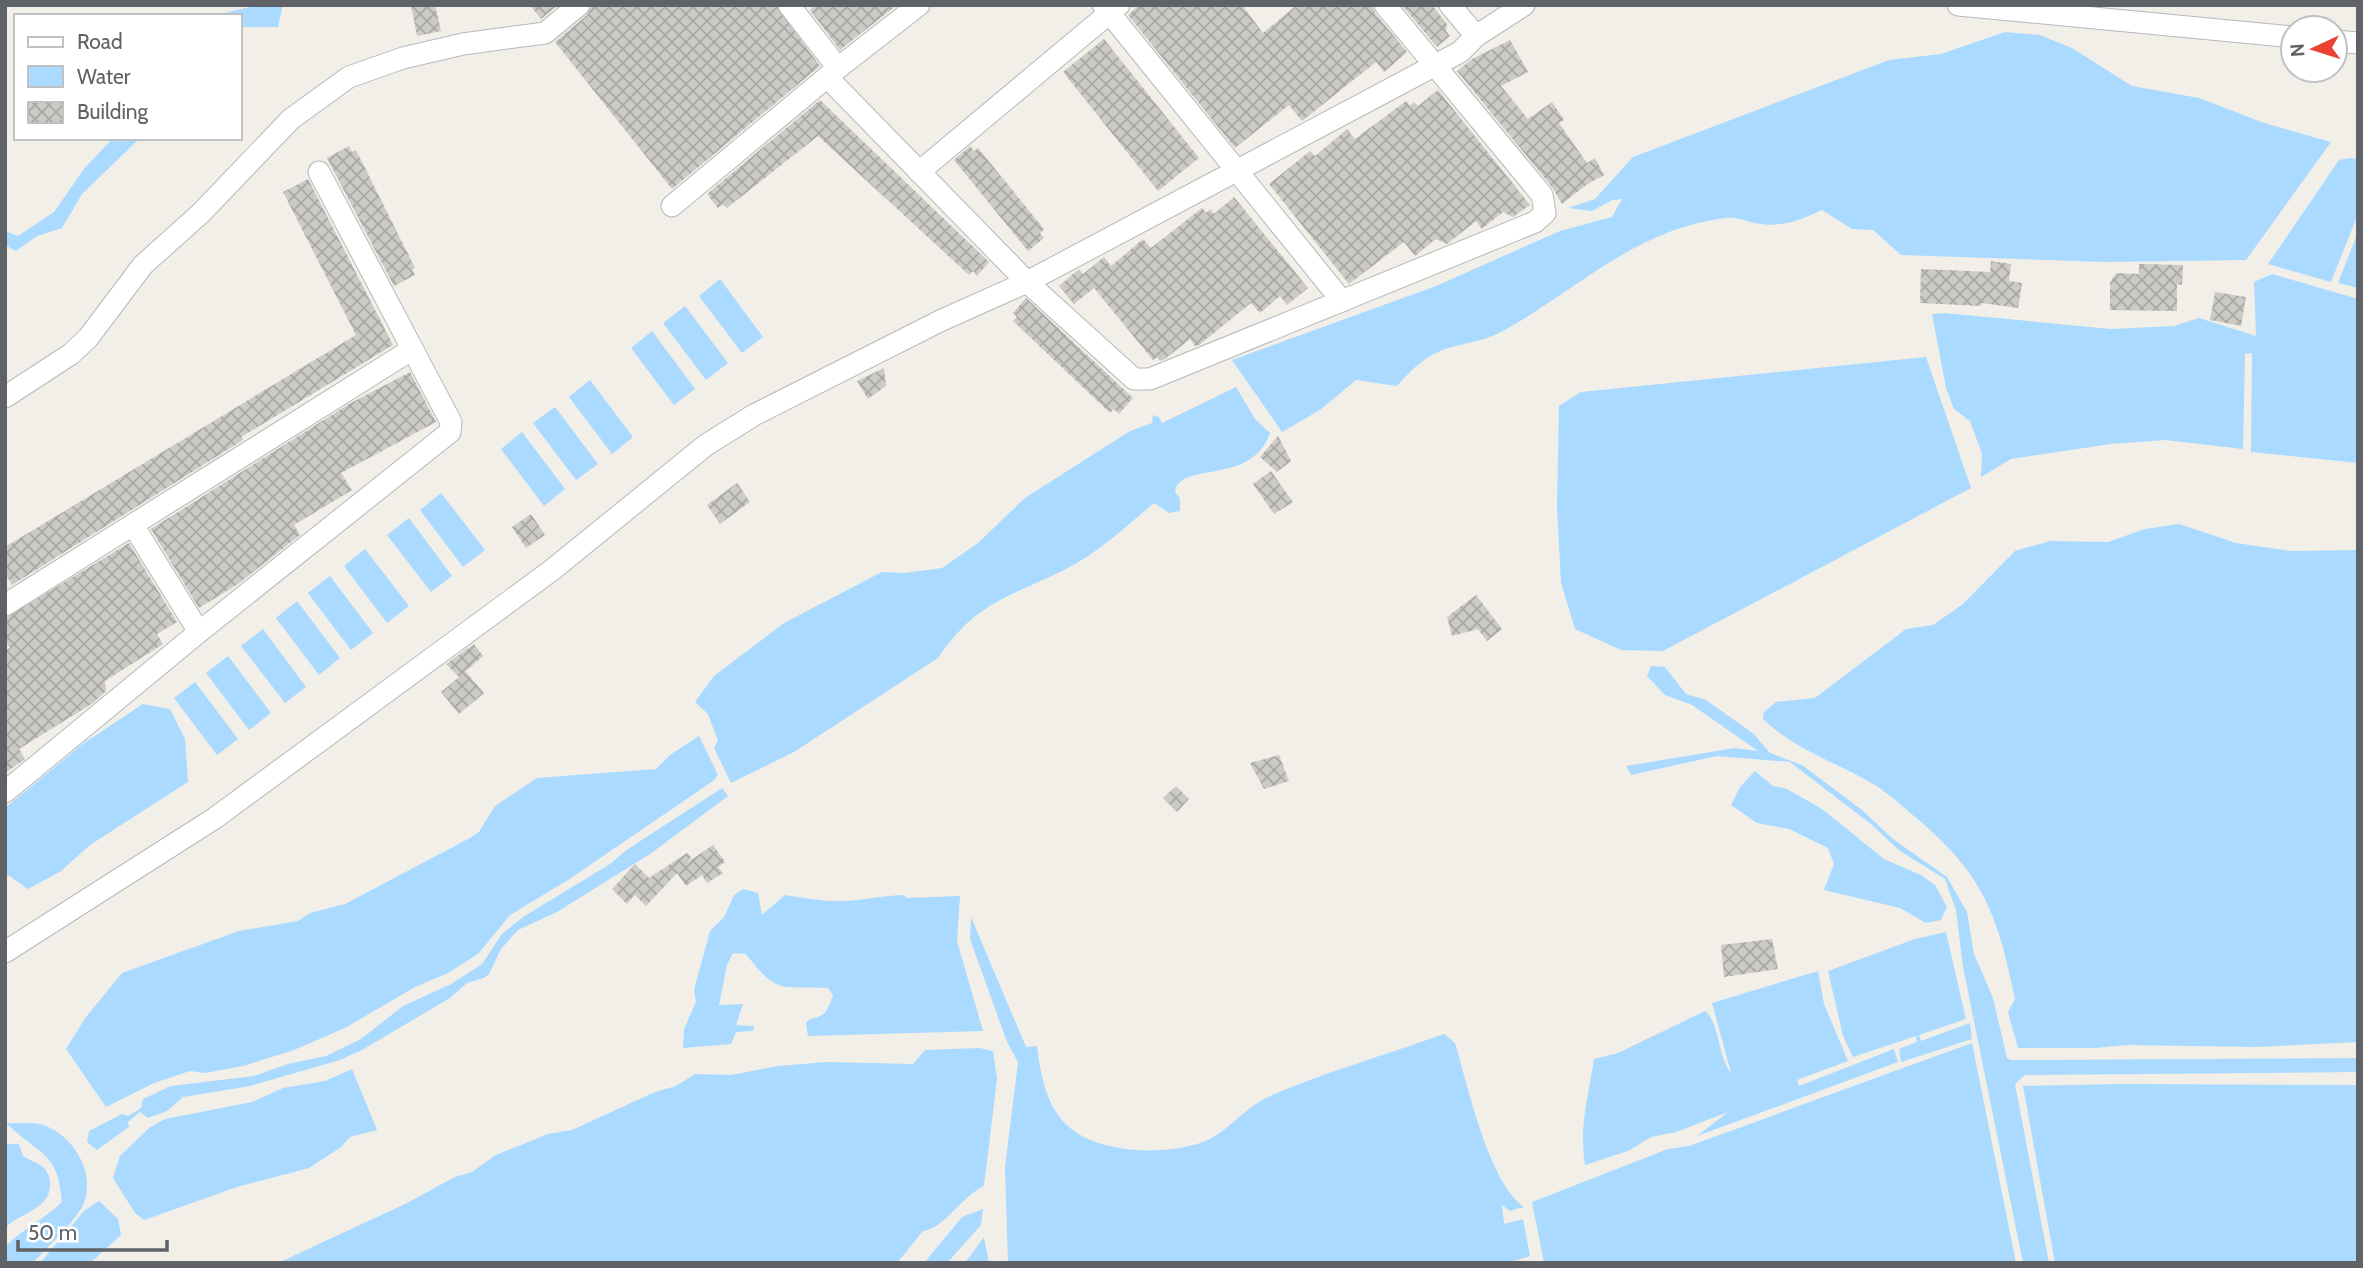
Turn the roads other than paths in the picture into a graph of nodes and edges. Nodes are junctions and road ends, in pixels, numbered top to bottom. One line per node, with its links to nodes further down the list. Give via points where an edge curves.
1 (579, 5): 20 (street, via 545,33 451,47 349,77 291,119 201,213 143,265 89,338)
2 (789, 5): 12 (street)
3 (919, 5): 12 (street)
4 (1385, 5): 11 (street)
5 (1450, 5): 9 (street)
6 (1524, 5): 9 (street)
7 (1958, 5): 10 (street)
8 (1110, 8): 13 (street); 15 (street)
9 (1476, 36): 11 (street, via 1460,52)
10 (2279, 36)
11 (1434, 65): 13 (street); 18 (street, via 1542,195 1545,213 1535,222)
12 (832, 72): 15 (street); 16 (street)
13 (1236, 171): 17 (street); 18 (street)
14 (319, 172): 19 (street)
15 (919, 172): 17 (street)
16 (672, 206)
17 (1027, 282): 18 (street, via 1134,379 1150,379); 25 (street, via 754,415 706,445 552,570 268,780)
18 (1342, 301)
19 (411, 350): 21 (street); 23 (street, via 451,422 450,432)
20 (5, 397)
21 (134, 525): 22 (street); 23 (street)
22 (5, 606)
23 (198, 632): 24 (street)
24 (5, 792)
25 (5, 952)

